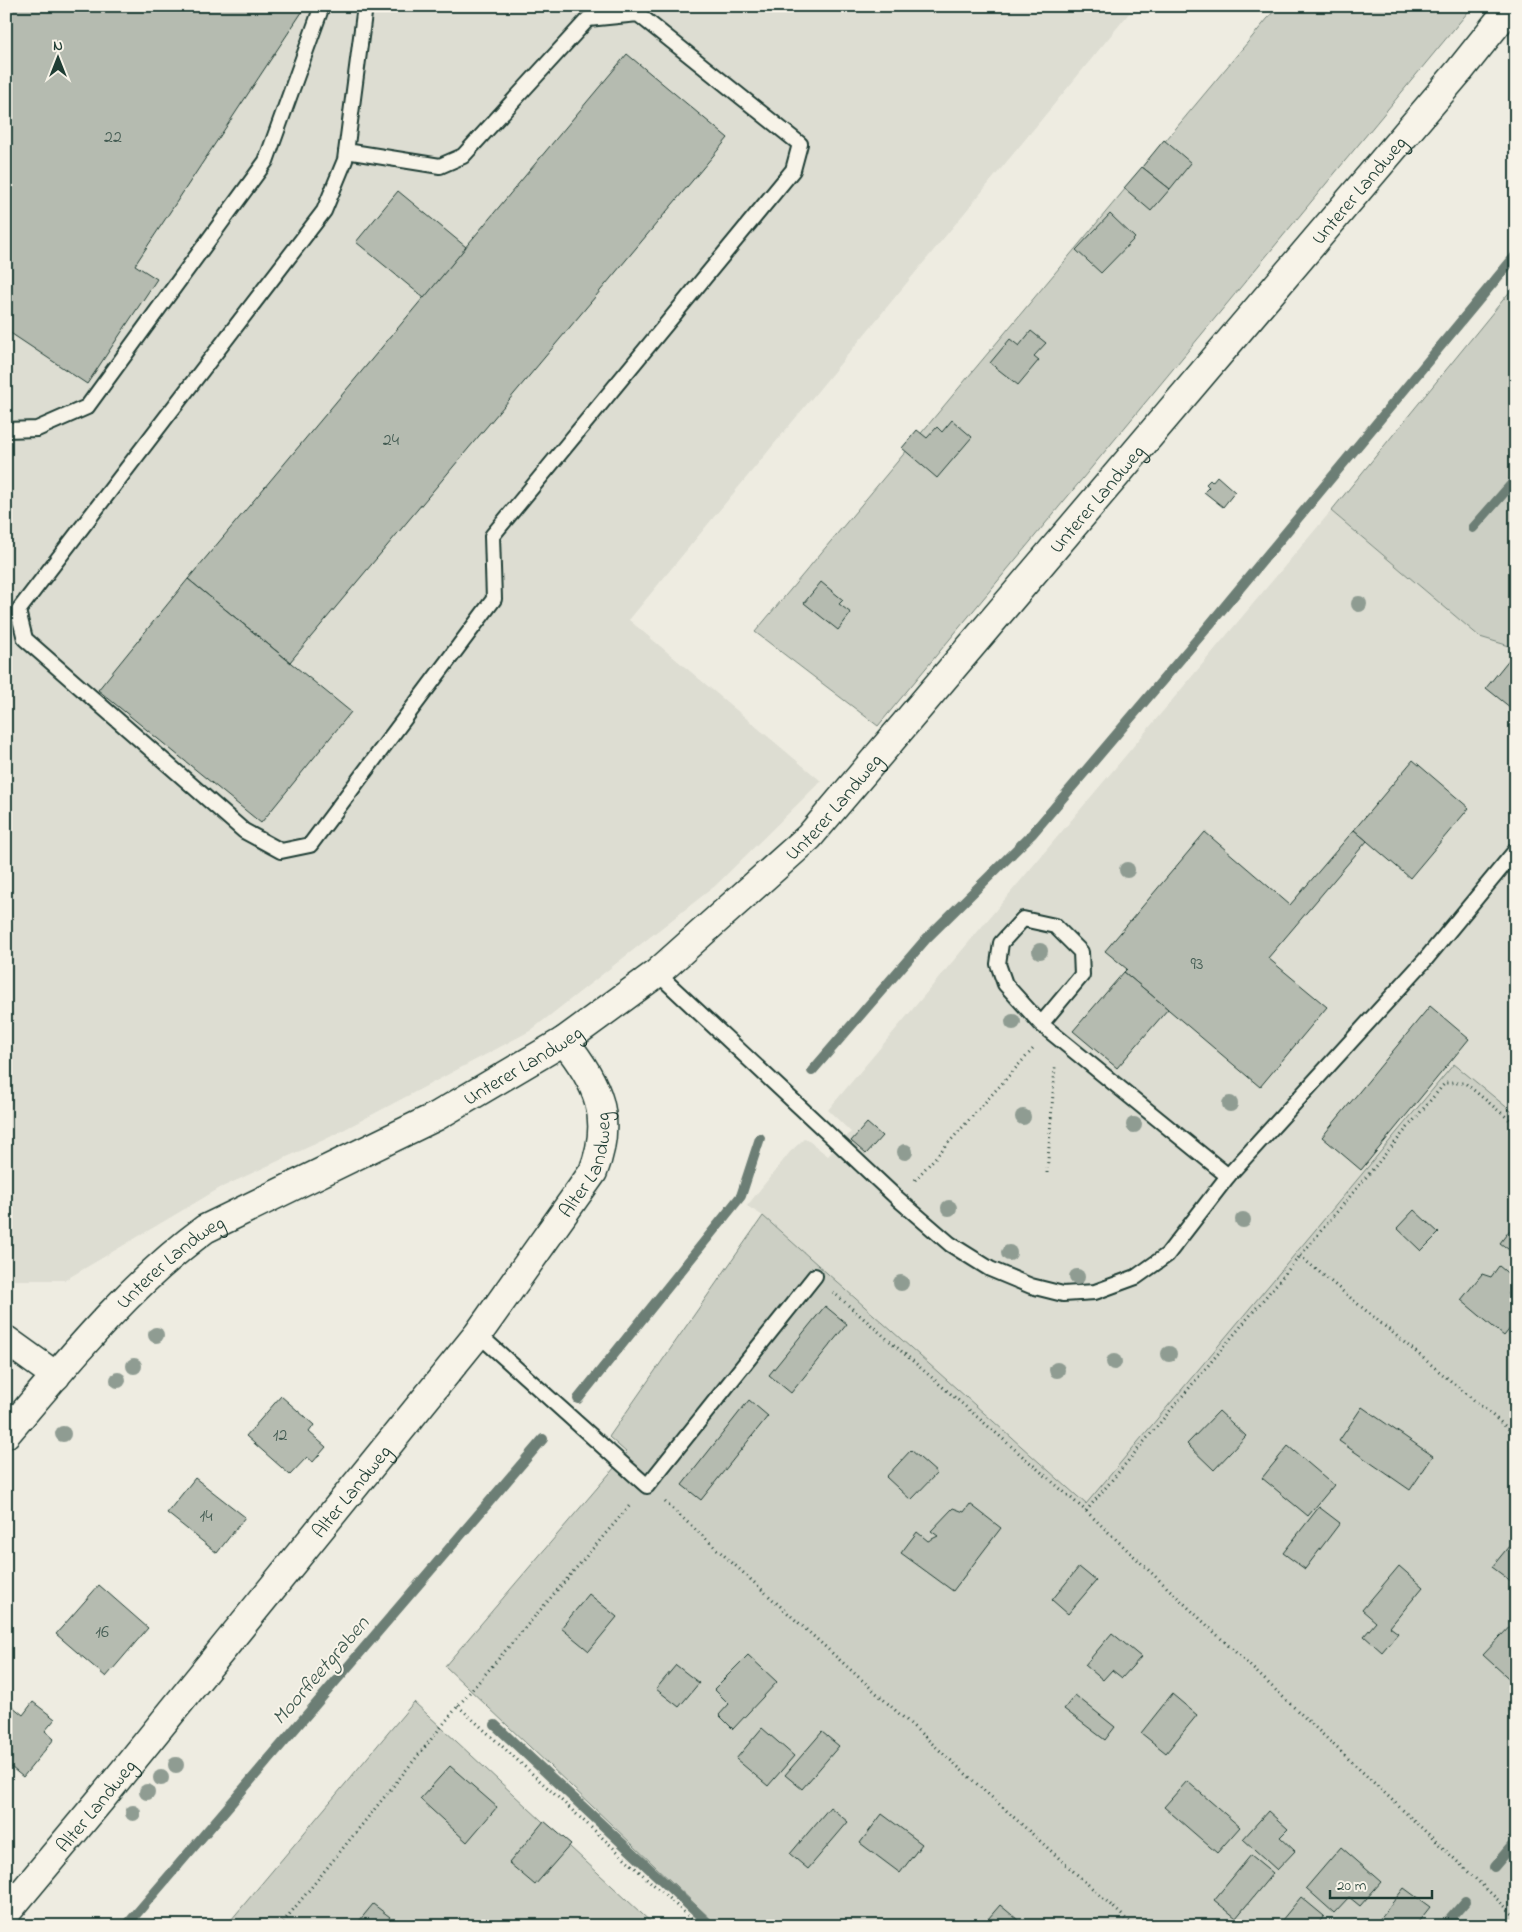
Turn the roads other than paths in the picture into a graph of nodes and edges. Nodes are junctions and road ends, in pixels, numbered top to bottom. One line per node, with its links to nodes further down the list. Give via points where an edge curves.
1 (322, 6): 5 (lane, via 266,162 87,407 37,429)
2 (364, 6): 4 (lane)
3 (1511, 6): 7 (main road, Unterer Landweg, via 810,837)
4 (346, 151): 4 (lane, via 324,211 18,611 25,639 244,831 281,851 310,845 494,599 492,536 792,170 800,144 638,14 588,19 463,156 440,166)
5 (6, 430)
6 (1516, 850): 10 (lane, via 1425,960)
7 (657, 973): 9 (main road, Unterer Landweg); 10 (lane, via 950,1244 990,1269 1031,1286 1063,1294 1095,1292 1136,1277 1167,1255)
8 (1049, 1032): 8 (lane, via 1082,974 1081,952 1055,926 1023,919 1001,943 998,964 1005,984); 10 (lane)
9 (564, 1041): 12 (main road, Alter Landweg, via 591,1078 597,1094 602,1112 599,1156 593,1172); 14 (main road, Unterer Landweg, via 437,1116 205,1229 144,1280)
10 (1228, 1176)
11 (815, 1276): 12 (lane, via 647,1486)
12 (478, 1334): 16 (main road, Alter Landweg)
13 (6, 1340): 14 (main road)
14 (56, 1376): 15 (main road, Unterer Landweg)
15 (6, 1434)
16 (6, 1913)

